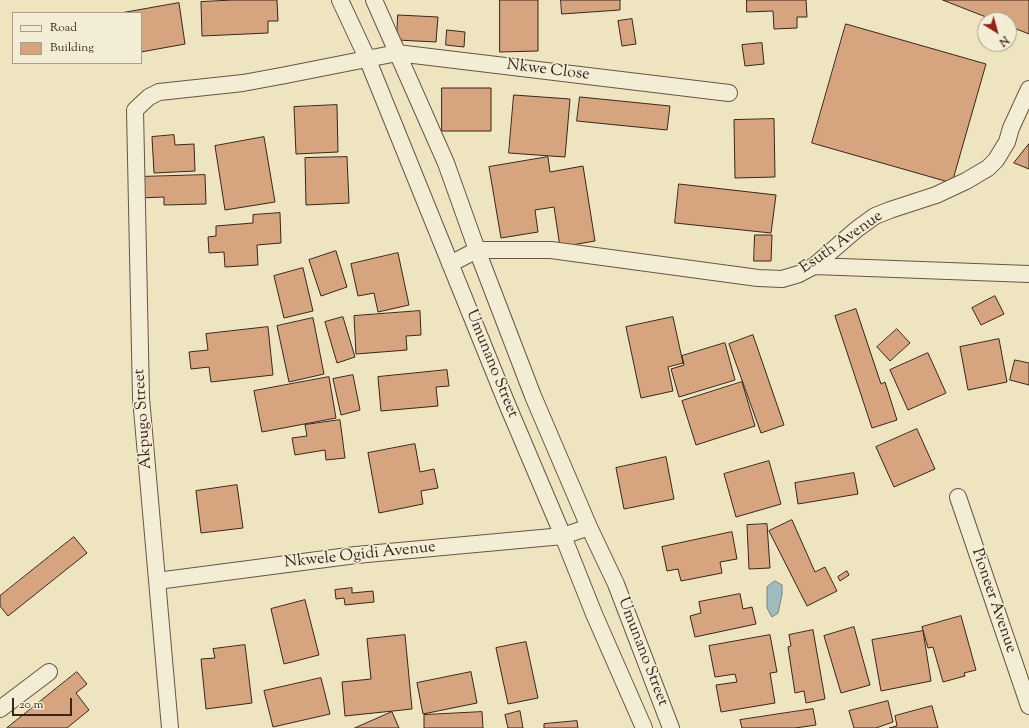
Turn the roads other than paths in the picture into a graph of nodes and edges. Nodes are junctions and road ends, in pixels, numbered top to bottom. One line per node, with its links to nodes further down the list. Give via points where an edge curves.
1 (340, 0): 4 (street, Umunano Street)
2 (374, 0): 3 (street, Umunano Street)
3 (397, 53): 4 (street, Nkwe Close); 6 (street, Nkwe Close); 8 (street, Umunano Street, via 446,163)
4 (367, 58): 7 (street, Nkwe Close, via 244,83 159,92); 9 (street, Umunano Street)
5 (1029, 89): 10 (street, Esuth Avenue, via 1007,142 988,168 936,195 876,216)
6 (729, 93)
7 (135, 110): 15 (street, Akpugo Street, via 141,398)
8 (477, 250): 9 (street); 10 (street, Esuth Avenue, via 551,250 758,278 782,278 799,274); 13 (street, Umunano Street, via 533,396)
9 (450, 264): 14 (street, Umunano Street)
10 (814, 266): 11 (street)
11 (1029, 274)
12 (958, 497): 17 (street, Pioneer Avenue)
13 (589, 527): 14 (street, Nkwele Ogidi Avenue); 21 (street, Umunano Street, via 616,584)
14 (563, 536): 15 (street, Nkwele Ogidi Avenue, via 356,555); 20 (street, Umunano Street)
15 (157, 581): 19 (street, Akpugo Street)
16 (49, 672): 18 (street)
17 (1029, 706)
18 (0, 709)
19 (170, 728)
20 (644, 728)
21 (671, 728)

